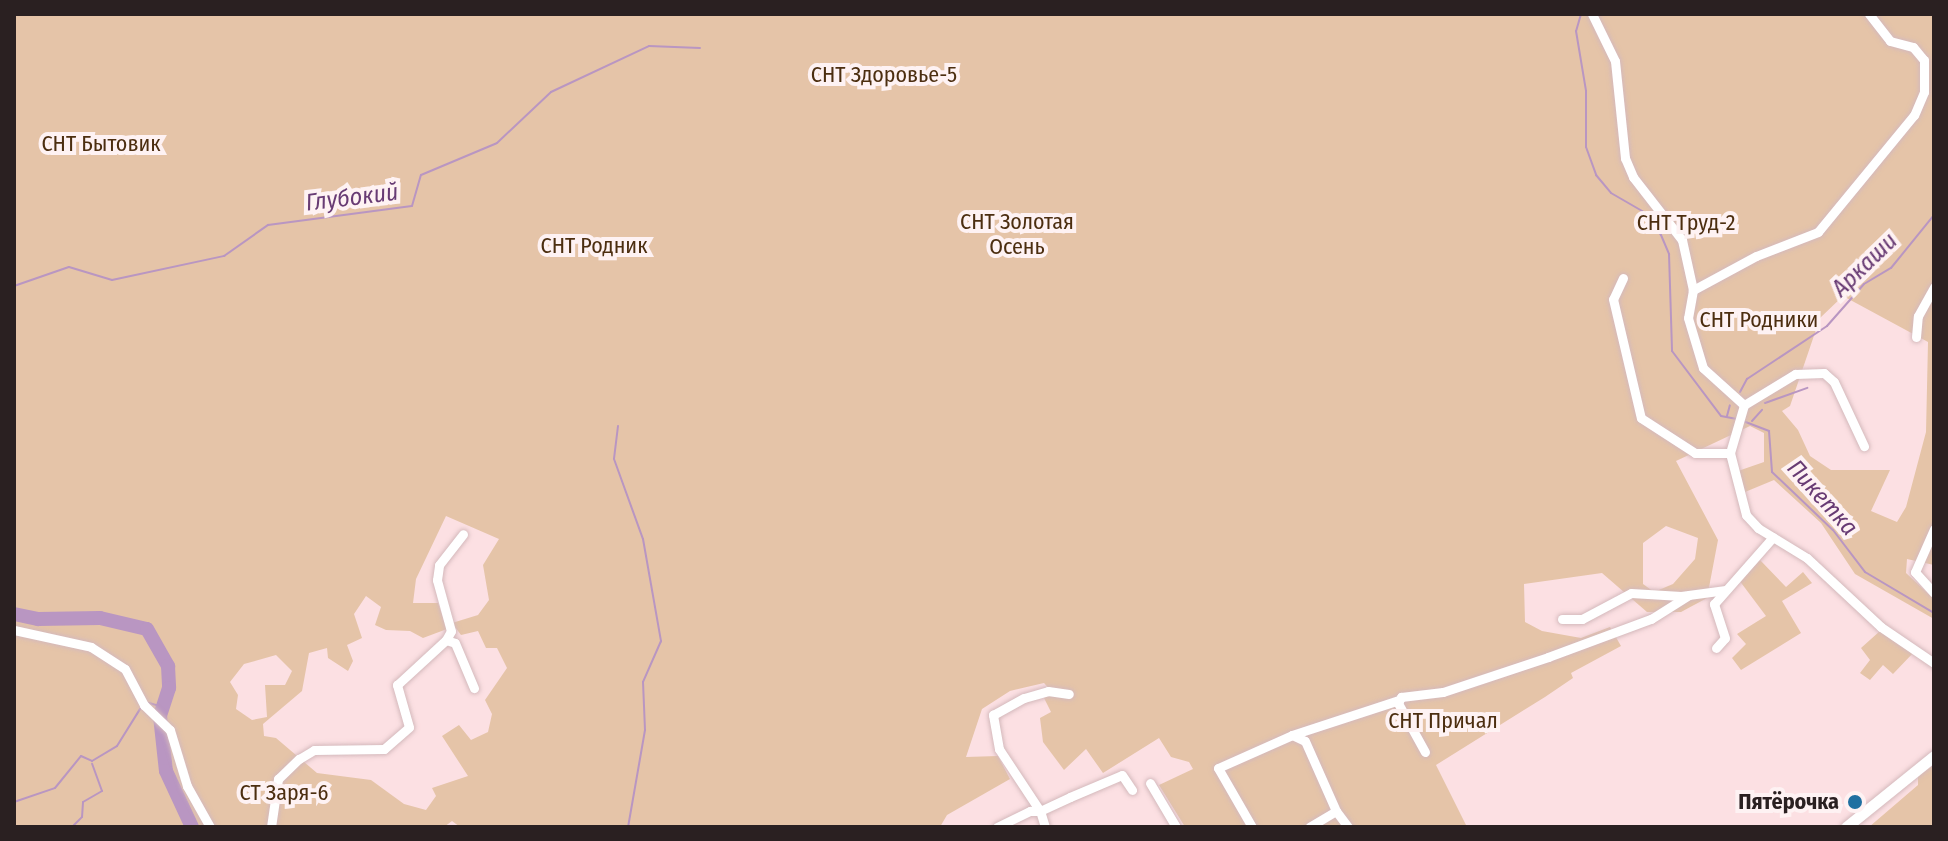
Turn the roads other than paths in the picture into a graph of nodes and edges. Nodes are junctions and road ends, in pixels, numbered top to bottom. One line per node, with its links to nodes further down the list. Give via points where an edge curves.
1 (1592, 14): 5 (street, via 1615,61 1625,158 1633,177 1682,240)
2 (1869, 14): 5 (street, via 1890,41 1917,50 1926,67 1924,92 1914,115 1818,232 1756,256)
3 (1623, 278): 9 (street, via 1613,299 1641,418 1695,453)
4 (1934, 287): 6 (street, via 1918,316)
5 (1693, 290): 7 (street, via 1688,318 1703,368)
6 (1916, 337)
7 (1744, 405): 8 (street, via 1795,374 1824,373 1834,382); 9 (street)
8 (1864, 446)
9 (1730, 453): 12 (street, via 1746,515)
10 (1934, 529): 14 (street, via 1915,572)
11 (463, 534): 18 (street, via 439,565 437,580 451,631)
12 (1773, 537): 13 (street); 20 (street, via 1807,558 1881,627)
13 (1726, 590): 15 (street); 19 (street, via 1714,604 1725,638)
14 (1934, 593)
15 (1689, 595): 16 (street, via 1631,593 1582,619); 23 (street, via 1651,619 1548,657 1443,692)
16 (1562, 619)
17 (14, 630): 31 (street, via 91,647 114,659 176,741 187,786)
18 (446, 640): 21 (street, via 455,643); 32 (street, via 397,685 409,727 384,749 314,750 299,759 278,779)
19 (1716, 648)
20 (1934, 663)
21 (474, 688)
22 (1069, 694): 29 (street, via 1048,691 993,715 999,749)
23 (1399, 700): 24 (street); 25 (street)
24 (1292, 735): 30 (street, via 1305,741); 36 (street, via 1218,768)
25 (1425, 752)
26 (1934, 756): 39 (street)
27 (1150, 783): 35 (street)
28 (1132, 790): 29 (street, via 1122,775)
29 (1040, 811): 33 (street); 34 (street)
30 (1336, 811): 37 (street); 38 (street)
31 (210, 827)
32 (271, 827)
33 (997, 827)
34 (1045, 827)
35 (1176, 827)
36 (1252, 827)
37 (1309, 827)
38 (1348, 827)
39 (1846, 827)

